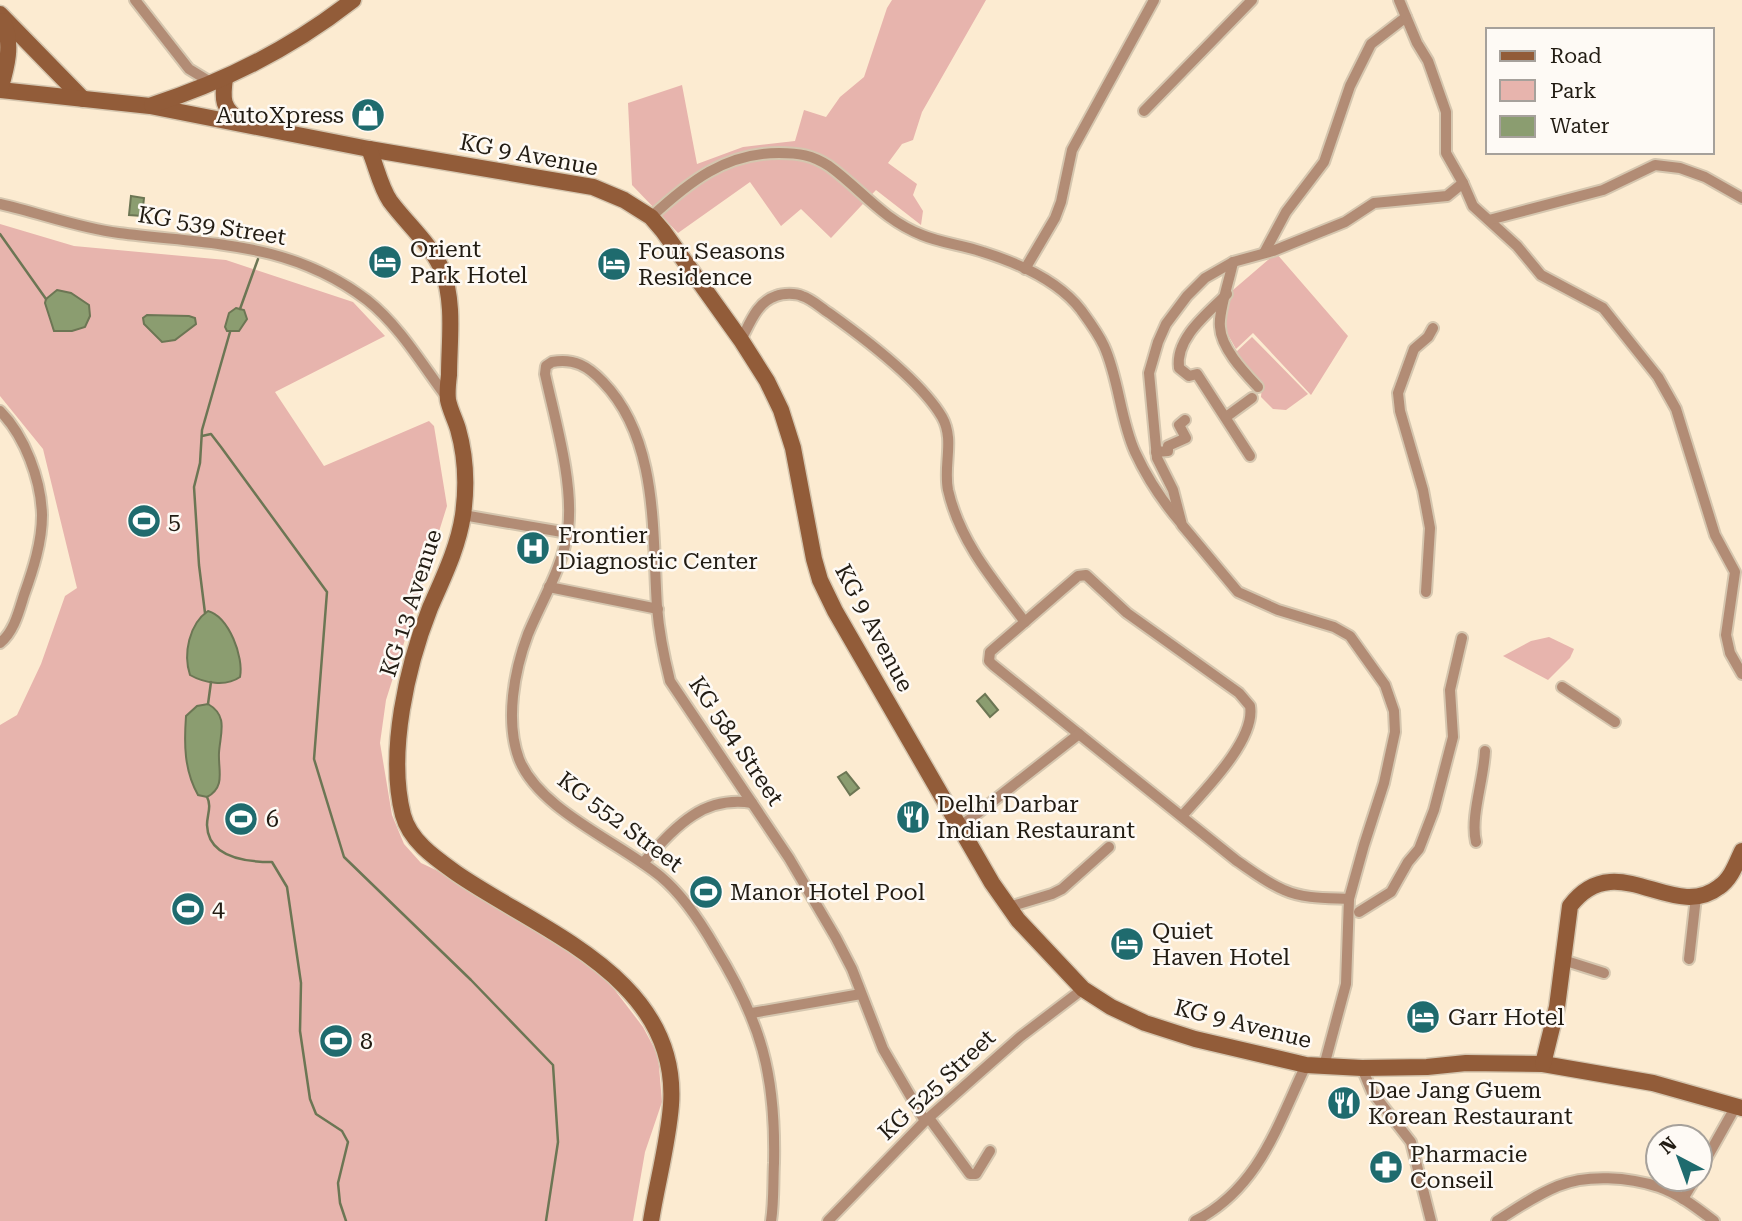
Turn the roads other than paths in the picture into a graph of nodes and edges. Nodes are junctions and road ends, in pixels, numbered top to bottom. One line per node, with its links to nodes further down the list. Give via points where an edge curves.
1 (135, 0): 8 (street, via 189,69)
2 (353, 0): 8 (main road, via 327,20)
3 (1154, 0): 24 (street, via 1072,150 1055,218)
4 (1252, 0): 13 (street)
5 (1399, 0): 7 (street)
6 (0, 15): 9 (main road, via 9,47); 11 (main road)
7 (1406, 17): 17 (street, via 1446,112 1446,153); 22 (street, via 1371,44 1350,86 1324,162 1286,212)
8 (219, 81): 10 (main road); 15 (main road, via 225,107)
9 (0, 90): 11 (main road, KG 9 Avenue)
10 (193, 92): 12 (main road); 14 (main road)
11 (83, 99): 12 (main road, KG 9 Avenue)
12 (150, 106): 14 (main road, KG 9 Avenue)
13 (1144, 111)
14 (187, 112): 15 (main road, KG 9 Avenue)
15 (246, 124): 16 (main road, KG 9 Avenue)
16 (369, 149): 20 (main road, KG 9 Avenue, via 593,187); 31 (main road, KG 13 Avenue, via 389,199 444,275 450,311)
17 (1463, 183): 21 (street, via 1473,206); 22 (street, via 1447,196 1374,202 1345,222)
18 (1742, 198): 21 (street, via 1680,168 1655,165 1603,190)
19 (0, 204): 31 (street, KG 539 Street, via 86,228 249,248 301,261 339,281 384,315)
20 (651, 217): 24 (street, via 682,188 723,163 755,154 801,153 831,168 895,223); 27 (main road, KG 9 Avenue)
21 (1489, 220): 43 (street, via 1541,275 1603,308 1658,377 1676,409 1715,535 1735,572)
22 (1264, 253): 23 (street)
23 (1233, 262): 25 (street); 35 (street, via 1205,278 1187,296 1158,342 1149,373)
24 (1025, 269): 38 (street, via 1058,286 1093,326 1105,348 1134,451 1154,488)
25 (1227, 294): 29 (street, via 1220,328 1236,360); 33 (street, via 1186,339 1178,360 1179,368 1189,376 1197,374)
26 (1433, 328): 41 (street, via 1414,349 1398,393 1430,528)
27 (741, 340): 45 (street, via 762,303 778,295 802,295 899,369 943,418 949,432 948,489 965,537 983,569); 55 (main road, KG 9 Avenue, via 781,410 820,580)
28 (546, 366): 39 (street, KG 552 Street, via 568,494); 44 (street, KG 584 Street, via 559,360 586,366 617,396 630,419 651,509)
29 (1258, 387)
30 (1252, 398): 33 (street)
31 (448, 399): 37 (main road, KG 13 Avenue, via 466,464)
32 (0, 411): 47 (street, via 28,456 42,515 33,570 17,617)
33 (1226, 417): 36 (street)
34 (1185, 420): 35 (street, via 1178,425 1186,438 1168,446 1168,451)
35 (1156, 452): 38 (street)
36 (1250, 456)
37 (463, 515): 39 (street); 80 (main road, KG 13 Avenue, via 411,665 399,751 403,814 409,831 440,862 595,959 650,1019 664,1049 671,1104)
38 (1182, 524): 61 (street, via 1238,592 1350,636 1385,684 1395,732)
39 (568, 533): 40 (street, KG 552 Street)
40 (549, 587): 44 (street); 59 (street, KG 552 Street, via 527,636 516,679 513,741 521,762 554,803)
41 (1426, 592)
42 (1742, 593): 43 (street)
43 (1731, 601): 48 (street, via 1726,635)
44 (658, 609): 53 (street, KG 584 Street, via 670,681)
45 (1025, 622): 51 (street, via 990,652 989,661); 54 (street, via 1078,576 1086,575 1127,613 1246,699 1251,711 1246,732)
46 (1462, 638): 63 (street, via 1450,690 1453,737 1434,810 1419,849 1391,892)
47 (0, 643)
48 (1742, 674)
49 (1562, 687): 50 (street)
50 (1615, 722)
51 (1079, 734): 54 (street); 55 (street)
52 (1485, 751): 56 (street, via 1473,830)
53 (752, 803): 59 (street, via 735,800 703,808); 68 (street, KG 584 Street, via 836,938)
54 (1182, 816): 61 (street, via 1237,861 1285,890)
55 (960, 827): 62 (main road, KG 9 Avenue)
56 (1476, 842)
57 (1109, 847): 62 (street, via 1062,889)
58 (1742, 851): 60 (main road, via 1725,882)
59 (643, 863): 69 (street, KG 552 Street, via 680,894)
60 (1696, 897): 64 (street); 65 (main road, via 1632,883 1592,886 1580,892 1570,906)
61 (1349, 899): 72 (street, via 1346,984)
62 (1009, 907): 67 (main road, KG 9 Avenue)
63 (1359, 912)
64 (1689, 959)
65 (1563, 960): 66 (street); 70 (main road)
66 (1604, 974)
67 (1083, 989): 71 (main road, KG 9 Avenue, via 1145,1023); 75 (street, KG 525 Street)
68 (861, 994): 69 (street); 75 (street, KG 584 Street, via 883,1049)
69 (752, 1013): 81 (street, KG 552 Street, via 769,1074 775,1129)
70 (1543, 1064): 73 (main road, KG 9 Avenue); 74 (main road, KG 9 Avenue, via 1653,1083)
71 (1306, 1065): 72 (main road, KG 9 Avenue); 83 (street, via 1246,1182)
72 (1325, 1066): 73 (main road, KG 9 Avenue)
73 (1362, 1068): 84 (street, via 1372,1091 1411,1142)
74 (1739, 1107): 76 (street)
75 (927, 1119): 77 (street, KG 584 Street, via 970,1174 979,1171); 82 (street, KG 525 Street)
76 (1714, 1147)
77 (990, 1151)
78 (1687, 1193): 79 (street)
79 (1683, 1199): 85 (street, via 1640,1182 1581,1180 1531,1199); 86 (street)
80 (651, 1221)
81 (771, 1221)
82 (828, 1221)
83 (1195, 1221)
84 (1431, 1221)
85 (1497, 1221)
86 (1714, 1221)

